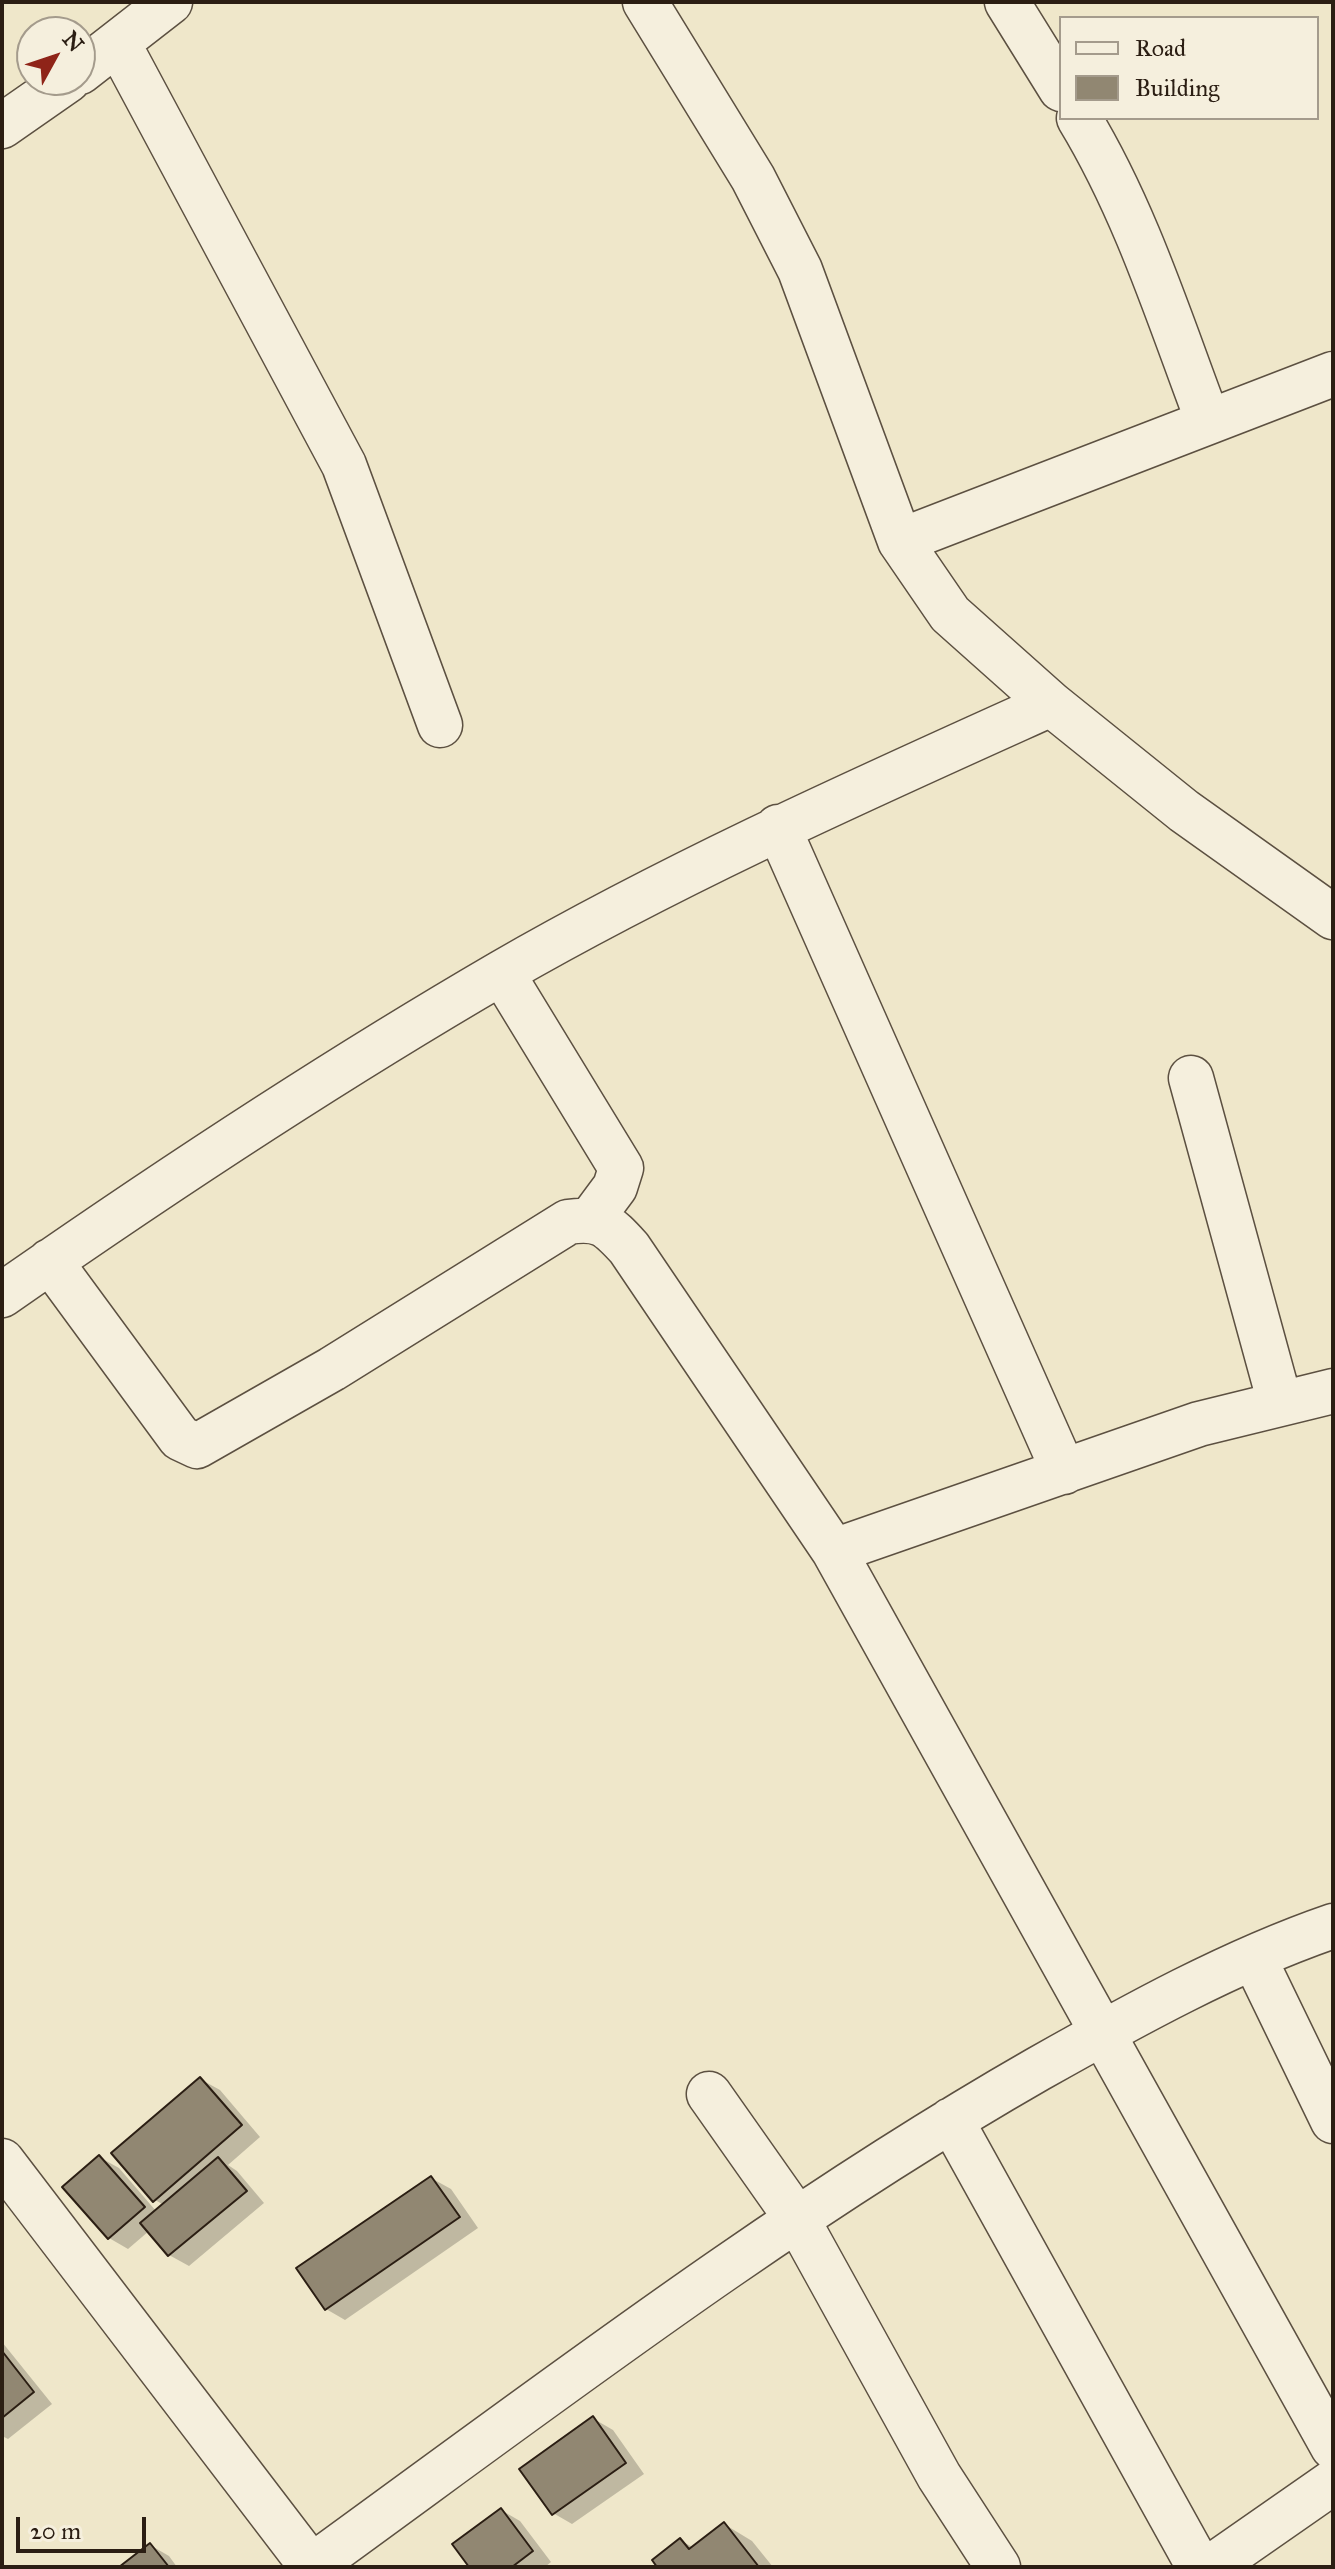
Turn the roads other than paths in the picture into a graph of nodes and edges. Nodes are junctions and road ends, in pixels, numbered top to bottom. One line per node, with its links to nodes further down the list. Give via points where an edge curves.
1 (170, 2): 4 (street)
2 (645, 2): 12 (street, via 753,178 800,270)
3 (1007, 2): 6 (street)
4 (119, 45): 5 (street); 14 (street, via 344,465)
5 (96, 61)
6 (1059, 86)
7 (45, 96): 9 (street)
8 (1080, 120): 11 (street, via 1129,214)
9 (2, 126)
10 (1333, 374): 11 (street)
11 (1208, 421): 12 (street)
12 (900, 541): 13 (street, via 950,614)
13 (1051, 704): 15 (street); 16 (street, via 1184,811)
14 (440, 725)
15 (778, 827): 17 (street); 24 (street)
16 (1333, 917)
17 (502, 973): 19 (street, via 621,1168 615,1187); 20 (street, via 331,1077)
18 (1191, 1078): 23 (street)
19 (592, 1218): 20 (street, via 568,1222 538,1239 332,1369 197,1446 180,1438); 25 (street, via 629,1248)
20 (50, 1261): 21 (street)
21 (2, 1295)
22 (1333, 1391): 23 (street)
23 (1280, 1403): 24 (street, via 1199,1424)
24 (1064, 1472): 25 (street)
25 (834, 1551): 28 (street)
26 (1333, 1926): 27 (street)
27 (1254, 1958): 28 (street); 31 (street)
28 (1102, 2033): 30 (street); 34 (street)
29 (709, 2094): 33 (street)
30 (951, 2120): 33 (street); 38 (street)
31 (1333, 2121)
32 (2, 2161): 36 (street)
33 (797, 2219): 36 (street); 37 (street, via 939,2476)
34 (1333, 2447)
35 (1333, 2482): 39 (street)
36 (312, 2567)
37 (998, 2567)
38 (1199, 2567)
39 (1211, 2567)

